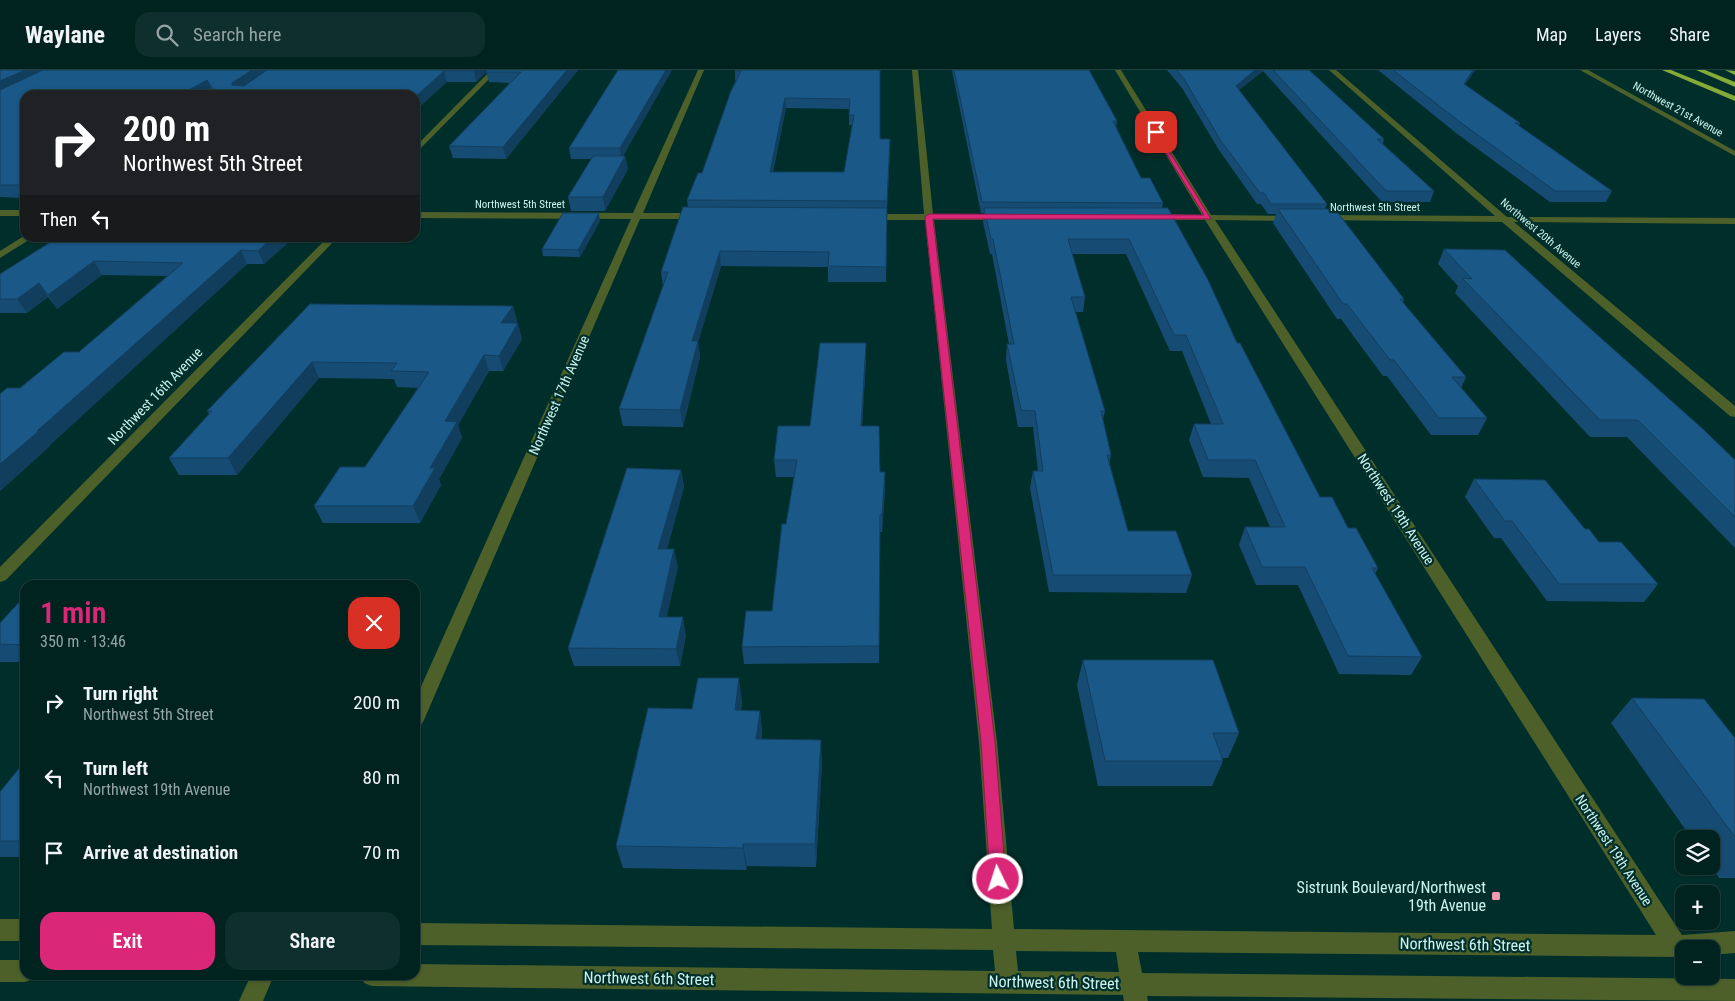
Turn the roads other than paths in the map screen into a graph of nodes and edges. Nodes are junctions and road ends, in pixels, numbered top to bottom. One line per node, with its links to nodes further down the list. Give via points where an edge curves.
1 (495, 70): 13 (street)
2 (700, 70): 18 (street, Northwest 17th Avenue)
3 (915, 70): 21 (street)
4 (1118, 70): 24 (street, Northwest 19th Avenue)
5 (1332, 70): 25 (street, Northwest 20th Avenue)
6 (1583, 70): 14 (street, Northwest 21st Avenue)
7 (1665, 70): 12 (highway)
8 (1699, 70): 11 (highway)
9 (1728, 70): 10 (highway)
10 (1735, 73)
11 (1735, 85)
12 (1735, 99)
13 (420, 147)
14 (1735, 154)
15 (0, 213): 16 (street)
16 (20, 213)
17 (420, 215): 18 (street, Northwest 5th Street)
18 (638, 216): 19 (street, Northwest 5th Street); 32 (street, Northwest 17th Avenue)
19 (708, 216)
20 (853, 216): 21 (street)
21 (929, 217): 22 (street); 36 (street, via 988,742)
22 (1012, 217)
23 (1140, 217): 24 (street, Northwest 5th Street)
24 (1208, 217): 25 (street, Northwest 5th Street); 40 (street, Northwest 19th Avenue)
25 (1504, 219): 26 (street, Northwest 5th Street); 30 (street, Northwest 20th Avenue)
26 (1735, 221)
27 (21, 242): 29 (street)
28 (328, 242): 31 (street, Northwest 16th Avenue)
29 (0, 255)
30 (1735, 412)
31 (0, 576)
32 (420, 709)
33 (0, 930): 34 (street)
34 (20, 930)
35 (420, 934): 36 (street, Northwest 6th Street)
36 (1004, 938): 37 (street, Northwest 6th Street); 46 (street)
37 (1124, 940): 41 (street, Northwest 6th Street); 47 (street)
38 (1735, 942): 39 (street, Northwest 6th Street)
39 (1720, 943)
40 (1675, 944)
41 (1675, 946)
42 (0, 971): 43 (street)
43 (20, 971)
44 (420, 975): 46 (street, Northwest 6th Street)
45 (261, 980): 49 (street)
46 (1007, 981): 47 (street, Northwest 6th Street)
47 (1134, 992): 48 (street, Northwest 6th Street)
48 (1735, 992)
49 (251, 1001)

